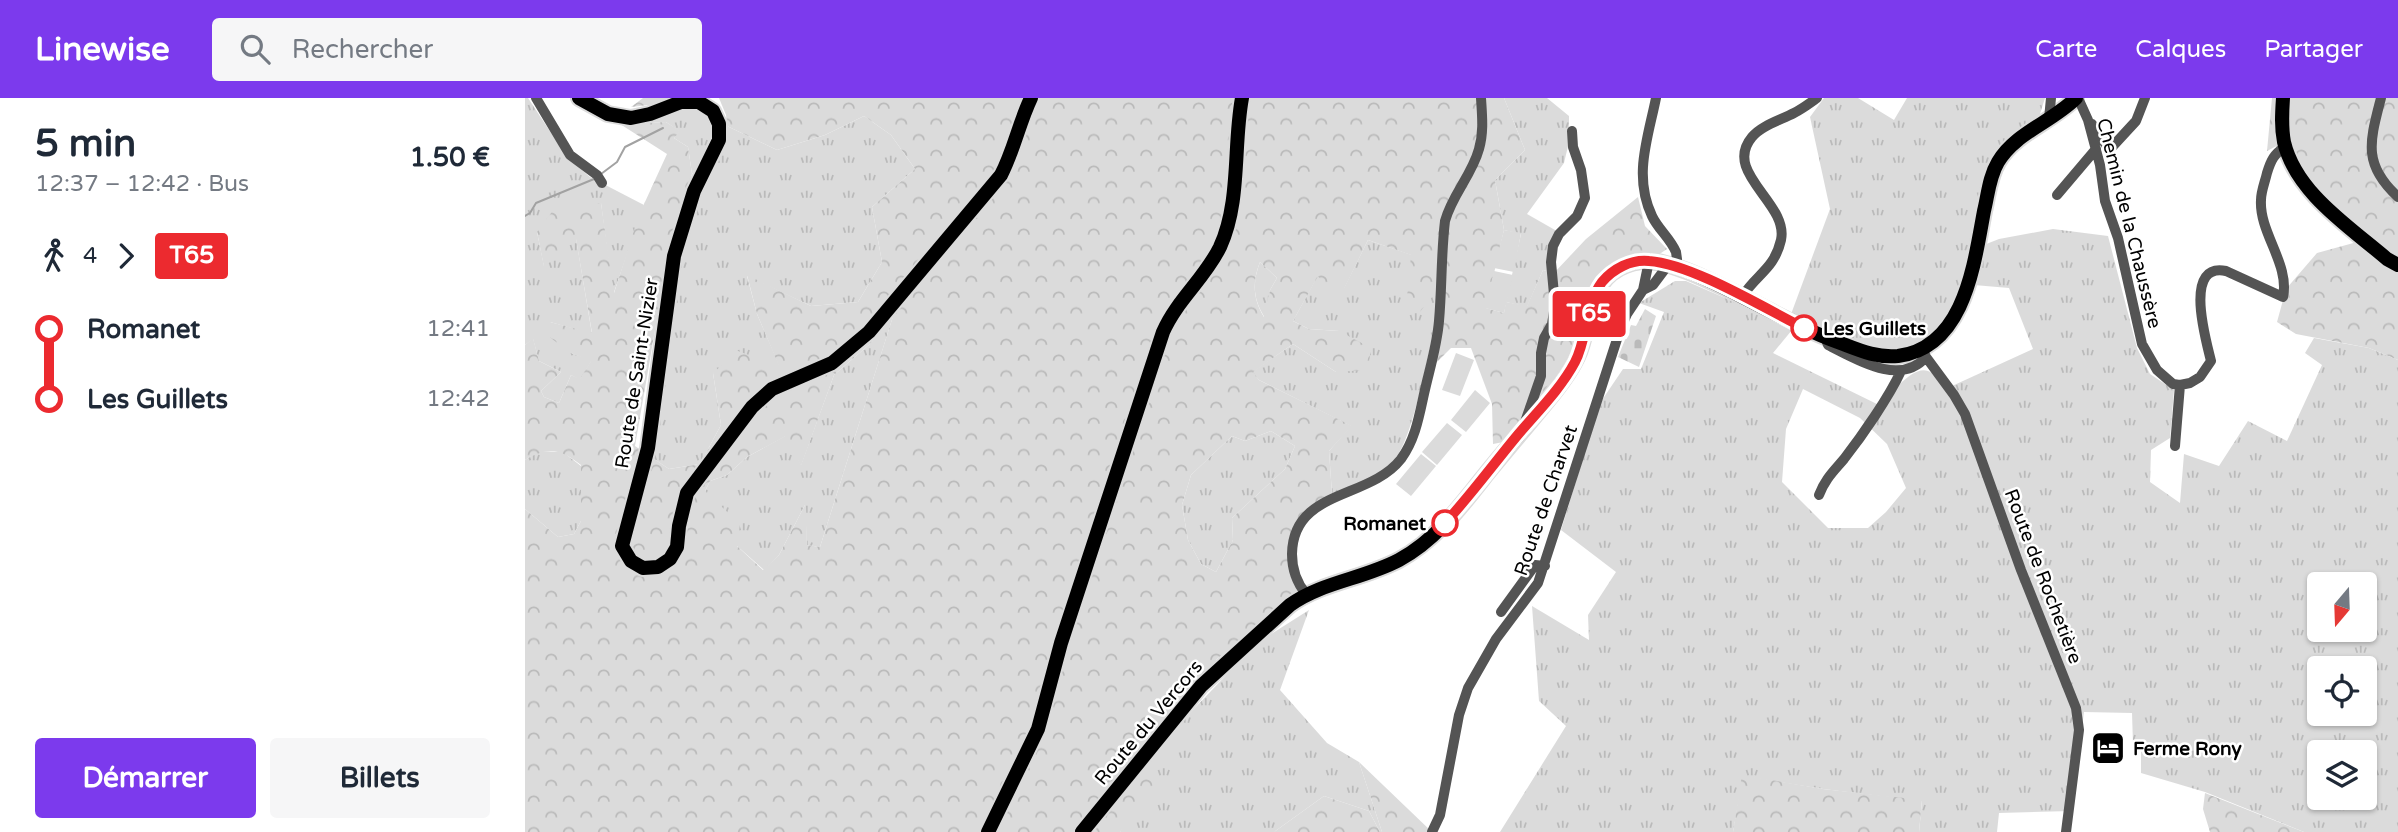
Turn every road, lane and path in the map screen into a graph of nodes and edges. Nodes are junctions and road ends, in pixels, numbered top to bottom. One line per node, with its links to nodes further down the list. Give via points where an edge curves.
1 (536, 98): 18 (street, via 570,155)
2 (579, 98): 3 (main road, Route de Saint-Nizier, via 608,114 631,118 681,102 699,102 713,111 719,124 719,140 694,191 674,256 648,448 622,546 631,561 643,568 658,567 670,559 677,547 687,493 752,407 772,389 832,363 869,332 1001,175)
3 (1031, 98)
4 (1243, 98): 36 (main road, via 1227,228 1214,257 1163,332 1061,643 1038,729)
5 (1481, 98): 34 (street, via 1480,147 1445,221 1439,325 1415,432 1387,473 1322,503 1301,521 1292,557)
6 (1656, 98): 23 (street, via 1642,175 1652,217 1676,252)
7 (1817, 98): 25 (street, via 1755,134 1748,144 1746,168 1778,216 1782,234 1774,260)
8 (2051, 98): 13 (street)
9 (2077, 98): 13 (main road); 14 (street, Chemin de la Chaussère)
10 (2145, 98): 14 (street, via 2136,121 2112,147)
11 (2283, 98): 16 (main road)
12 (2381, 98): 20 (street, via 2371,137 2372,156 2381,180)
13 (2049, 119): 27 (main road, via 2011,146 1997,164 1963,298 1946,330)
14 (2088, 120): 17 (street, Chemin de la Chaussère)
15 (1572, 131): 30 (street, via 1585,198 1577,216 1552,246 1552,324 1544,338 1541,376)
16 (2285, 147): 22 (main road, via 2311,192); 29 (street, via 2271,162 2261,201 2283,297 2226,271 2206,276 2199,289 2211,361 2200,377)
17 (2096, 149): 19 (street); 29 (street, Chemin de la Chaussère, via 2142,344 2157,370)
18 (602, 183)
19 (2057, 195)
20 (2398, 197)
21 (1649, 261): 23 (main road); 24 (street, Route de Charvet); 30 (main road, Route du Vercors, via 1621,267 1603,282 1593,298 1574,363)
22 (2398, 265)
23 (1671, 266): 24 (street, Route de Charvet); 25 (main road)
24 (1643, 290): 33 (street, Route de Charvet, via 1620,330)
25 (1742, 297): 26 (main road)
26 (1826, 338): 27 (main road, via 1882,356); 28 (street, via 1828,345 1849,355 1880,368)
27 (1924, 352): 28 (street, via 1915,367); 39 (street, Route de Rochetière, via 1965,414 2076,708 2079,730)
28 (1901, 370): 32 (street)
29 (2180, 385): 31 (street)
30 (1522, 431): 34 (main road, Route du Vercors, via 1436,534 1393,563)
31 (2175, 446)
32 (1819, 495)
33 (1545, 566): 35 (street, via 1535,565); 38 (street, Route de Charvet, via 1468,688 1440,816)
34 (1306, 594): 37 (main road, Route du Vercors, via 1201,686)
35 (1501, 612)
36 (988, 832)
37 (1082, 832)
38 (1432, 832)
39 (2066, 832)

